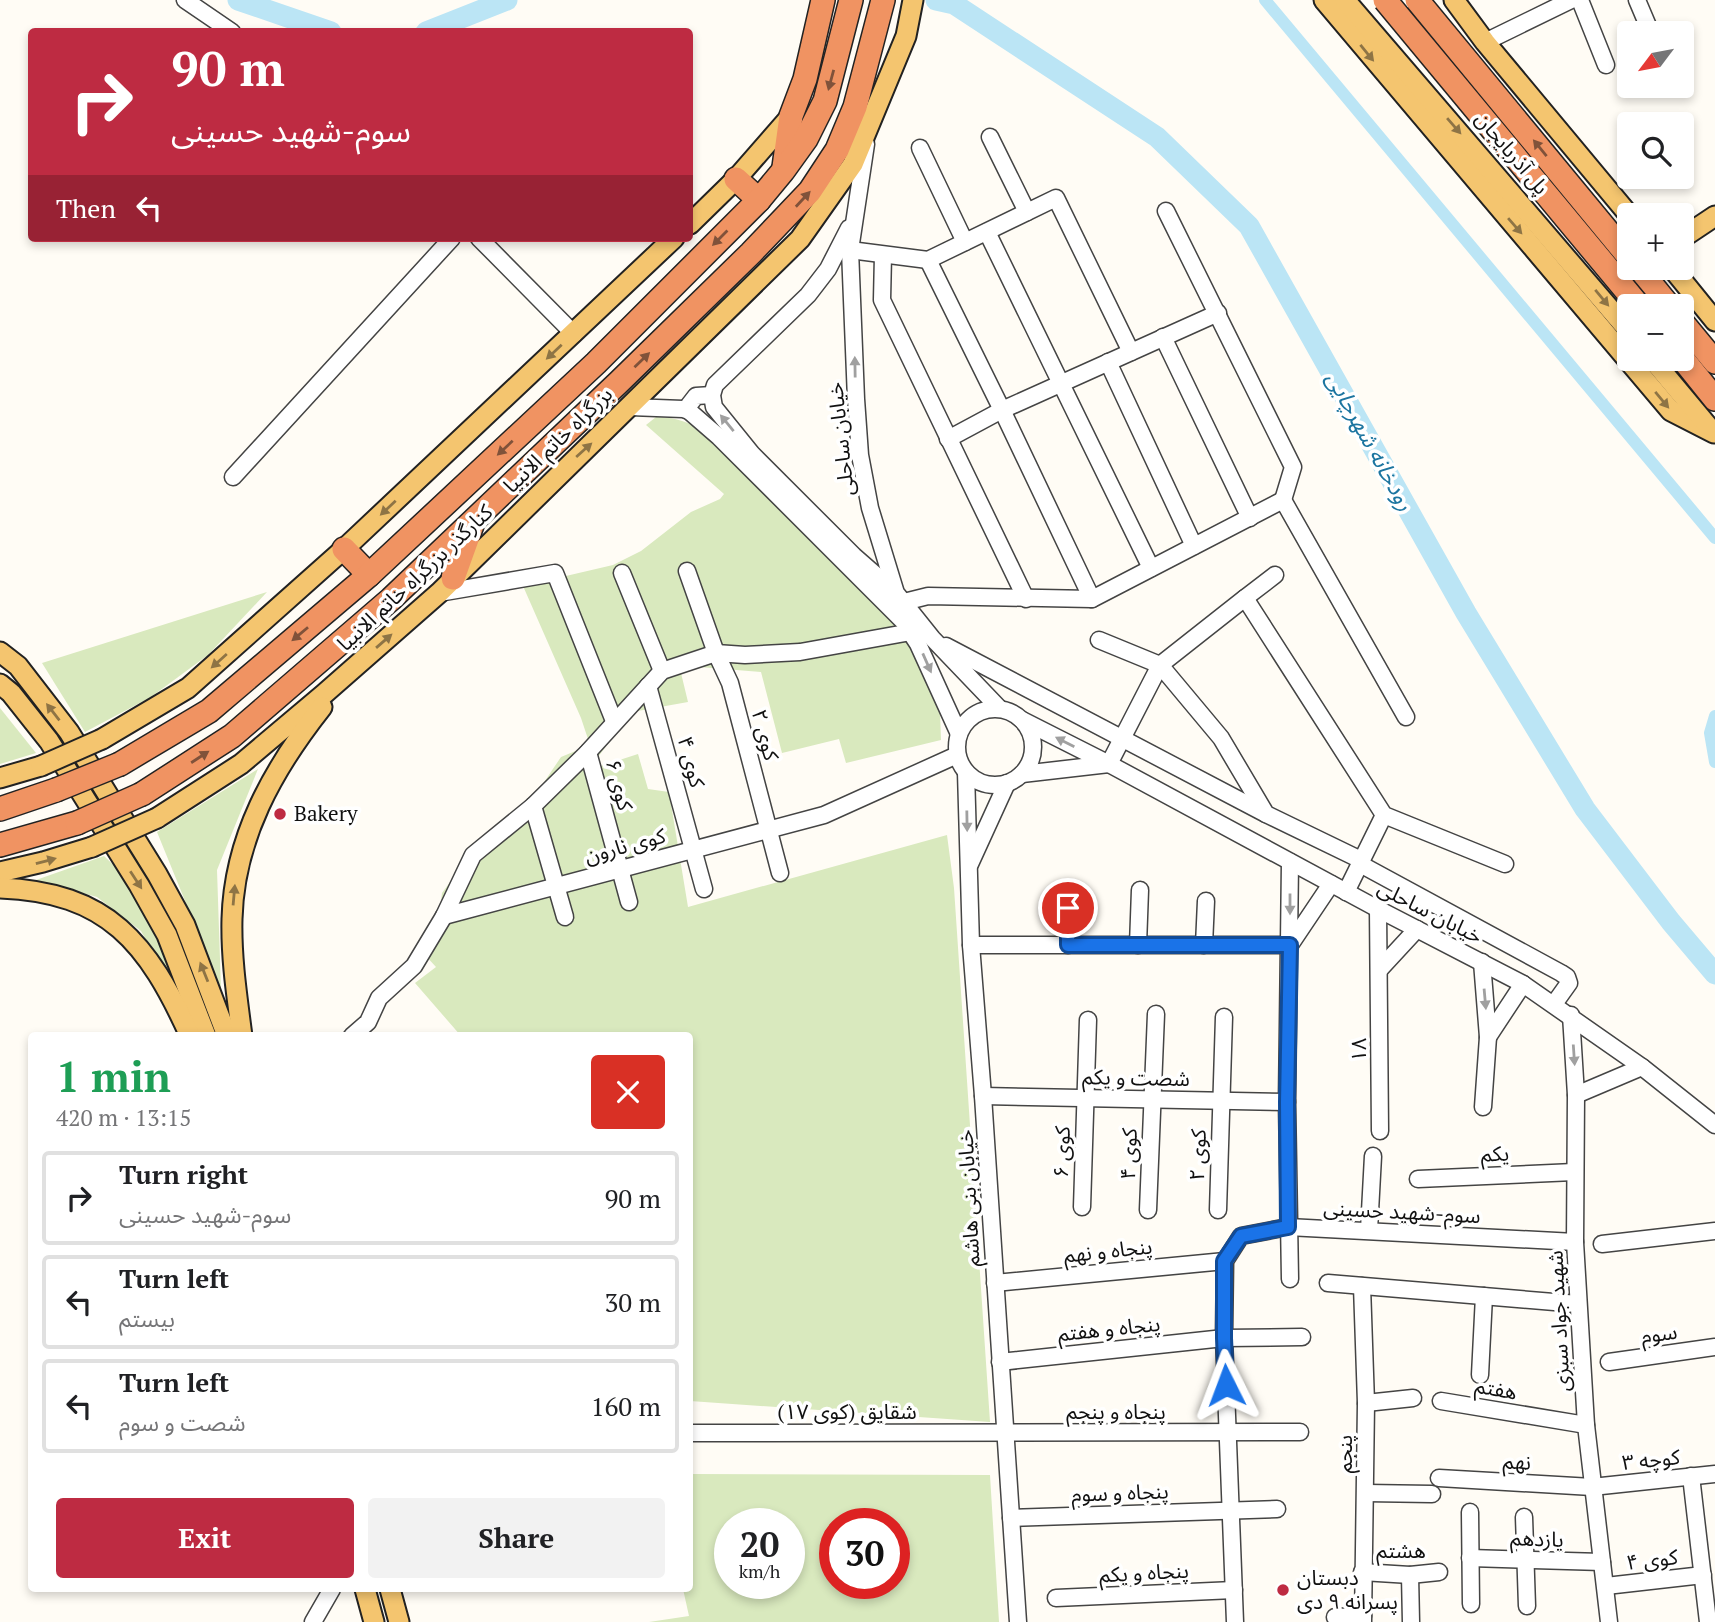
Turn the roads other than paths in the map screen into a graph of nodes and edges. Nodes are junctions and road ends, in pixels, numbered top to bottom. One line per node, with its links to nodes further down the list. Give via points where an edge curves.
1 (185, 0): 17 (street)
2 (823, 0): 24 (highway, via 806,79)
3 (906, 0): 15 (main road, via 896,40)
4 (913, 0): 25 (main road, کنارگذر بزرگراه خاتم الانبیا, via 906,36)
5 (1324, 0): 70 (main road, one-way to 70, via 1671,411)
6 (1345, 0): 18 (main road)
7 (1385, 0): 50 (highway, پل آذربایجان, bridge)
8 (1417, 0): 21 (highway, پل آذربایجان, bridge)
9 (1430, 0): 18 (main road, via 1422,21 1410,32 1394,37); 21 (highway, bridge)
10 (1454, 0): 19 (main road)
11 (1571, 0): 19 (street)
12 (1580, 0): 20 (street)
13 (1637, 0): 16 (street)
14 (850, 7): 28 (highway, بزرگراه خاتم الانبیا, one-way to 28, via 825,101)
15 (885, 18): 23 (highway, بزرگراه خاتم الانبیا); 23 (main road, via 874,71)
16 (1646, 21)
17 (226, 28)
18 (1374, 32): 22 (main road)
19 (1485, 42): 22 (main road, via 1462,30 1433,36 1415,59); 31 (main road)
20 (1606, 65)
21 (1482, 78): 44 (highway, پل آذربایجان, one-way to 21, bridge)
22 (1420, 87): 54 (main road, one-way to 54)
23 (857, 99): 52 (highway, بزرگراه خاتم الانبیا, one-way to 23, via 810,191 837,149)
24 (791, 116): 28 (highway); 29 (main road)
25 (869, 124): 34 (street, خیابان ساحلی); 36 (main road, کنارگذر بزرگراه خاتم الانبیا, via 853,164)
26 (990, 137): 33 (street)
27 (920, 148): 43 (street)
28 (783, 171): 30 (highway, بزرگراه خاتم الانبیا)
29 (736, 179): 30 (highway); 37 (main road)
30 (759, 200): 84 (highway, بزرگراه خاتم الانبیا, one-way to 84, via 596,363)
31 (1619, 203)
32 (1166, 211): 53 (street)
33 (1027, 212): 39 (street); 59 (street, via 1056,198)
34 (855, 215): 45 (street, خیابان ساحلی); 65 (street, via 828,269 808,295 715,385)
35 (1715, 216): 38 (main road)
36 (815, 219): 52 (main road, via 741,281); 67 (main road, کنارگذر بزرگراه خاتم الانبیا, via 776,265)
37 (693, 221)
38 (1694, 230)
39 (987, 232): 43 (street); 64 (street)
40 (448, 242): 73 (street)
41 (483, 242): 56 (street)
42 (670, 242): 56 (main road)
43 (965, 242): 47 (street)
44 (1617, 242)
45 (850, 250): 46 (street); 77 (street, خیابان ساحلی, one-way to 45, via 860,455)
46 (883, 255): 47 (street); 71 (street, via 882,300)
47 (928, 260): 68 (street)
48 (1648, 280): 51 (highway)
49 (1682, 280): 55 (main road)
50 (1629, 294)
51 (1659, 294)
52 (706, 297): 76 (highway, بزرگراه خاتم الانبیا, one-way to 52)
53 (1217, 313): 57 (street); 74 (street, via 1293,467)
54 (1617, 317)
55 (1715, 321)
56 (574, 334): 79 (main road, one-way to 79)
57 (1163, 337): 59 (street); 75 (street)
58 (1694, 337): 61 (highway)
59 (1131, 352): 60 (street)
60 (1108, 362): 64 (street); 78 (street)
61 (1715, 362)
62 (1662, 371): 70 (main road)
63 (1692, 371): 66 (highway)
64 (1060, 384): 68 (street); 81 (street)
65 (712, 395): 69 (street, via 696,396); 80 (street, one-way to 65, via 752,454 714,407)
66 (1715, 399)
67 (630, 407): 69 (street); 72 (main road, کنارگذر بزرگراه خاتم الانبیا, one-way to 67)
68 (1002, 410): 71 (street); 89 (street)
69 (689, 411): 90 (street)
70 (1714, 434)
71 (948, 439): 87 (street)
72 (558, 473): 76 (main road); 86 (main road, کنارگذر بزرگراه خاتم الانبیا)
73 (233, 477)
74 (1283, 500): 75 (street); 102 (street)
75 (1250, 518): 78 (street)
76 (476, 519): 86 (highway); 119 (highway, بزرگراه خاتم الانبیا, one-way to 76, bridge, via 77,823 142,794 233,736)
77 (878, 536): 80 (street, via 864,556); 90 (street, خیابان ساحلی)
78 (1194, 546): 81 (street)
79 (345, 550): 84 (highway); 112 (main road, one-way to 112, bridge, via 188,688 102,739)
80 (854, 556): 90 (street)
81 (1152, 568): 89 (street)
82 (687, 571): 95 (street, کوی ۲)
83 (622, 573): 98 (street)
84 (369, 575): 115 (highway, بزرگراه خاتم الانبیا, one-way to 115, bridge, via 209,711 120,764)
85 (1275, 575): 88 (street)
86 (446, 585): 97 (main road, کنارگذر بزرگراه خاتم الانبیا, one-way to 86); 104 (street, via 555,573)
87 (1026, 598): 89 (street); 90 (street, via 928,596)
88 (1245, 598): 96 (street); 117 (street)
89 (1092, 599)
90 (896, 601): 91 (street, خیابان ساحلی); 92 (street, خیابان ساحلی)
91 (911, 632): 95 (street, via 800,652); 105 (street, خیابان ساحلی, one-way to 105)
92 (932, 638): 101 (street, خیابان ساحلی); 106 (street)
93 (1099, 640): 96 (street)
94 (0, 652): 155 (main road, one-way to 94, via 185,925 157,874 69,732 18,666)
95 (716, 653): 98 (street); 118 (street, کوی ۲, via 730,684)
96 (1160, 665): 106 (street); 116 (street, via 1221,738)
97 (350, 670): 126 (main road, کنارگذر بزرگراه خاتم الانبیا, one-way to 97, bridge, via 92,847 157,818 241,764); 156 (main road, one-way to 97, via 232,918 242,849 274,775)
98 (662, 671): 100 (street)
99 (0, 684): 154 (main road, one-way to 154, via 49,741 139,885 167,934)
100 (648, 686): 104 (street); 120 (street, کوی ۴)
101 (999, 708): 103 (street); 105 (street, via 979,711)
102 (1406, 717)
103 (1022, 720): 109 (street, خیابان ساحلی, one-way to 103); 111 (street, via 1033,747)
104 (614, 722): 107 (street)
105 (959, 734): 108 (street)
106 (1122, 739): 109 (street); 116 (street)
107 (588, 752): 114 (street); 124 (street, کوی ۶)
108 (957, 755): 110 (street); 118 (street, کوی نارون, via 824,815)
109 (1109, 764): 111 (street); 121 (street, خیابان ساحلی)
110 (966, 772): 113 (street, via 985,784); 125 (street, خیابان بنی هاشم, one-way to 125)
111 (1022, 774): 113 (street)
112 (0, 778)
113 (1007, 783): 125 (street)
114 (533, 806): 128 (street); 137 (street, via 473,855)
115 (0, 810)
116 (1266, 814): 122 (street)
117 (1384, 815): 122 (street); 123 (street)
118 (769, 830): 120 (street, کوی نارون); 127 (street, کوی ۲)
119 (0, 845)
120 (693, 849): 124 (street, کوی نارون); 132 (street, کوی ۴)
121 (1290, 862): 130 (street, خیابان ساحلی); 144 (street, one-way to 144)
122 (1360, 862): 130 (street); 148 (street, via 1567,977 1569,984)
123 (1505, 864)
124 (620, 869): 128 (street, کوی نارون); 135 (street, کوی ۶)
125 (968, 869): 140 (street, خیابان بنی هاشم)
126 (0, 872)
127 (780, 873)
128 (556, 886): 137 (street, کوی نارون); 138 (street)
129 (0, 888): 153 (main road, via 28,889 97,910 130,937 145,957)
130 (1339, 888): 136 (street, خیابان ساحلی); 144 (street)
131 (1068, 889): 141 (street)
132 (704, 890)
133 (1140, 890): 142 (street)
134 (1206, 901): 143 (street)
135 (629, 902)
136 (1378, 909): 139 (street, خیابان ساحلی); 146 (street, ۱۸)
137 (444, 916): 157 (street, via 414,966 379,998)
138 (565, 917)
139 (1417, 929): 145 (street, خیابان ساحلی); 146 (street)
140 (971, 945): 141 (street); 161 (street, خیابان بنی هاشم)
141 (1068, 945): 142 (street)
142 (1138, 945): 143 (street)
143 (1205, 945): 144 (street)
144 (1290, 945): 165 (street)
145 (1482, 962): 147 (street, خیابان ساحلی); 158 (street, one-way to 158)
146 (1380, 969): 168 (street, ۱۸)
147 (1523, 984): 148 (street, خیابان ساحلی); 158 (street)
148 (1554, 1004): 150 (street, خیابان ساحلی)
149 (1156, 1014): 163 (street, کوی ۴)
150 (1571, 1015): 159 (street, خیابان ساحلی); 160 (street, شهید جواد سبزی, one-way to 160)
151 (1224, 1017): 164 (street, کوی ۲)
152 (1088, 1020): 162 (street, کوی ۶)
153 (188, 1032)
154 (204, 1032)
155 (225, 1032)
156 (242, 1032)
157 (360, 1032)
158 (1488, 1037): 166 (street)
159 (1642, 1067): 160 (street); 167 (street, خیابان ساحلی)
160 (1576, 1095): 170 (street, شهید جواد سبزی)
161 (984, 1096): 162 (street, شصت و یکم); 182 (street, خیابان بنی هاشم)
162 (1085, 1098): 163 (street, شصت و یکم); 172 (street, کوی ۶)
163 (1152, 1099): 164 (street, شصت و یکم); 173 (street, کوی ۴)
164 (1221, 1101): 165 (street, شصت و یکم); 174 (street, کوی ۲)
165 (1287, 1102): 175 (street)
166 (1483, 1107)
167 (1715, 1125)
168 (1380, 1131)
169 (1373, 1156): 176 (street)
170 (1574, 1172): 171 (street, یکم); 178 (street, شهید جواد سبزی)
171 (1418, 1178)
172 (1082, 1207)
173 (1148, 1210)
174 (1218, 1210)
175 (1288, 1227): 176 (street, سوم-شهید حسینی); 180 (street, سوم-شهید حسینی, via 1241,1236); 181 (street)
176 (1369, 1230): 178 (street, سوم-شهید حسینی)
177 (1715, 1231): 179 (street)
178 (1575, 1242): 186 (street, شهید جواد سبزی)
179 (1602, 1244)
180 (1224, 1261): 182 (street, پنجاه و نهم); 188 (street)
181 (1290, 1279)
182 (995, 1283): 190 (street, خیابان بنی هاشم)
183 (1328, 1283): 184 (street)
184 (1362, 1286): 185 (street); 195 (street, پنجم)
185 (1484, 1296): 186 (street); 192 (street)
186 (1578, 1304): 196 (street, شهید جواد سبزی)
187 (1302, 1337): 188 (street, پنجاه و هفتم)
188 (1224, 1338): 190 (street, پنجاه و هفتم); 197 (street)
189 (1715, 1347): 191 (street, سوم)
190 (1000, 1362): 200 (street, خیابان بنی هاشم)
191 (1609, 1362)
192 (1480, 1375)
193 (1413, 1398): 195 (street)
194 (1441, 1401): 196 (street, هفتم)
195 (1366, 1403): 205 (street, پنجم)
196 (1586, 1425): 204 (street, شهید جواد سبزی)
197 (1229, 1432): 198 (street); 200 (street, پنجاه و پنجم); 208 (street)
198 (1300, 1432)
199 (693, 1433): 200 (street, شقایق (کوی ۱۷))
200 (1004, 1434): 211 (street, خیابان بنی هاشم)
201 (1715, 1474): 202 (street, کوچه ۳)
202 (1691, 1476): 204 (street, کوچه ۳); 212 (street)
203 (1439, 1478): 204 (street, نهم)
204 (1592, 1487): 215 (street, شهید جواد سبزی)
205 (1366, 1493): 206 (street); 216 (street, پنجم)
206 (1432, 1494)
207 (1277, 1509): 208 (street, پنجاه و سوم)
208 (1232, 1510): 211 (street, پنجاه و سوم); 221 (street)
209 (1470, 1511): 213 (street)
210 (1524, 1517): 214 (street)
211 (1011, 1518): 233 (street, خیابان بنی هاشم)
212 (1707, 1542): 219 (street)
213 (1470, 1558): 214 (street, یازدهم); 226 (street)
214 (1525, 1560): 215 (street, یازدهم); 227 (street)
215 (1602, 1562): 220 (street, شهید جواد سبزی)
216 (1362, 1572): 218 (street, هشتم); 229 (street, پنجم)
217 (1439, 1572): 218 (street, هشتم)
218 (1410, 1575): 235 (street)
219 (1707, 1584): 220 (street, کوی ۴); 237 (street)
220 (1606, 1586): 236 (street, شهید جواد سبزی)
221 (1234, 1590): 225 (street, پنجاه و یکم); 234 (street)
222 (330, 1592): 230 (street)
223 (366, 1592): 231 (main road)
224 (391, 1592): 232 (main road)
225 (1056, 1598)
226 (1471, 1604)
227 (1527, 1606)
228 (1335, 1617): 229 (street)
229 (1363, 1619)
230 (313, 1622)
231 (374, 1622)
232 (399, 1622)
233 (1018, 1622)
234 (1235, 1622)
235 (1411, 1622)
236 (1609, 1622)
237 (1708, 1622)

